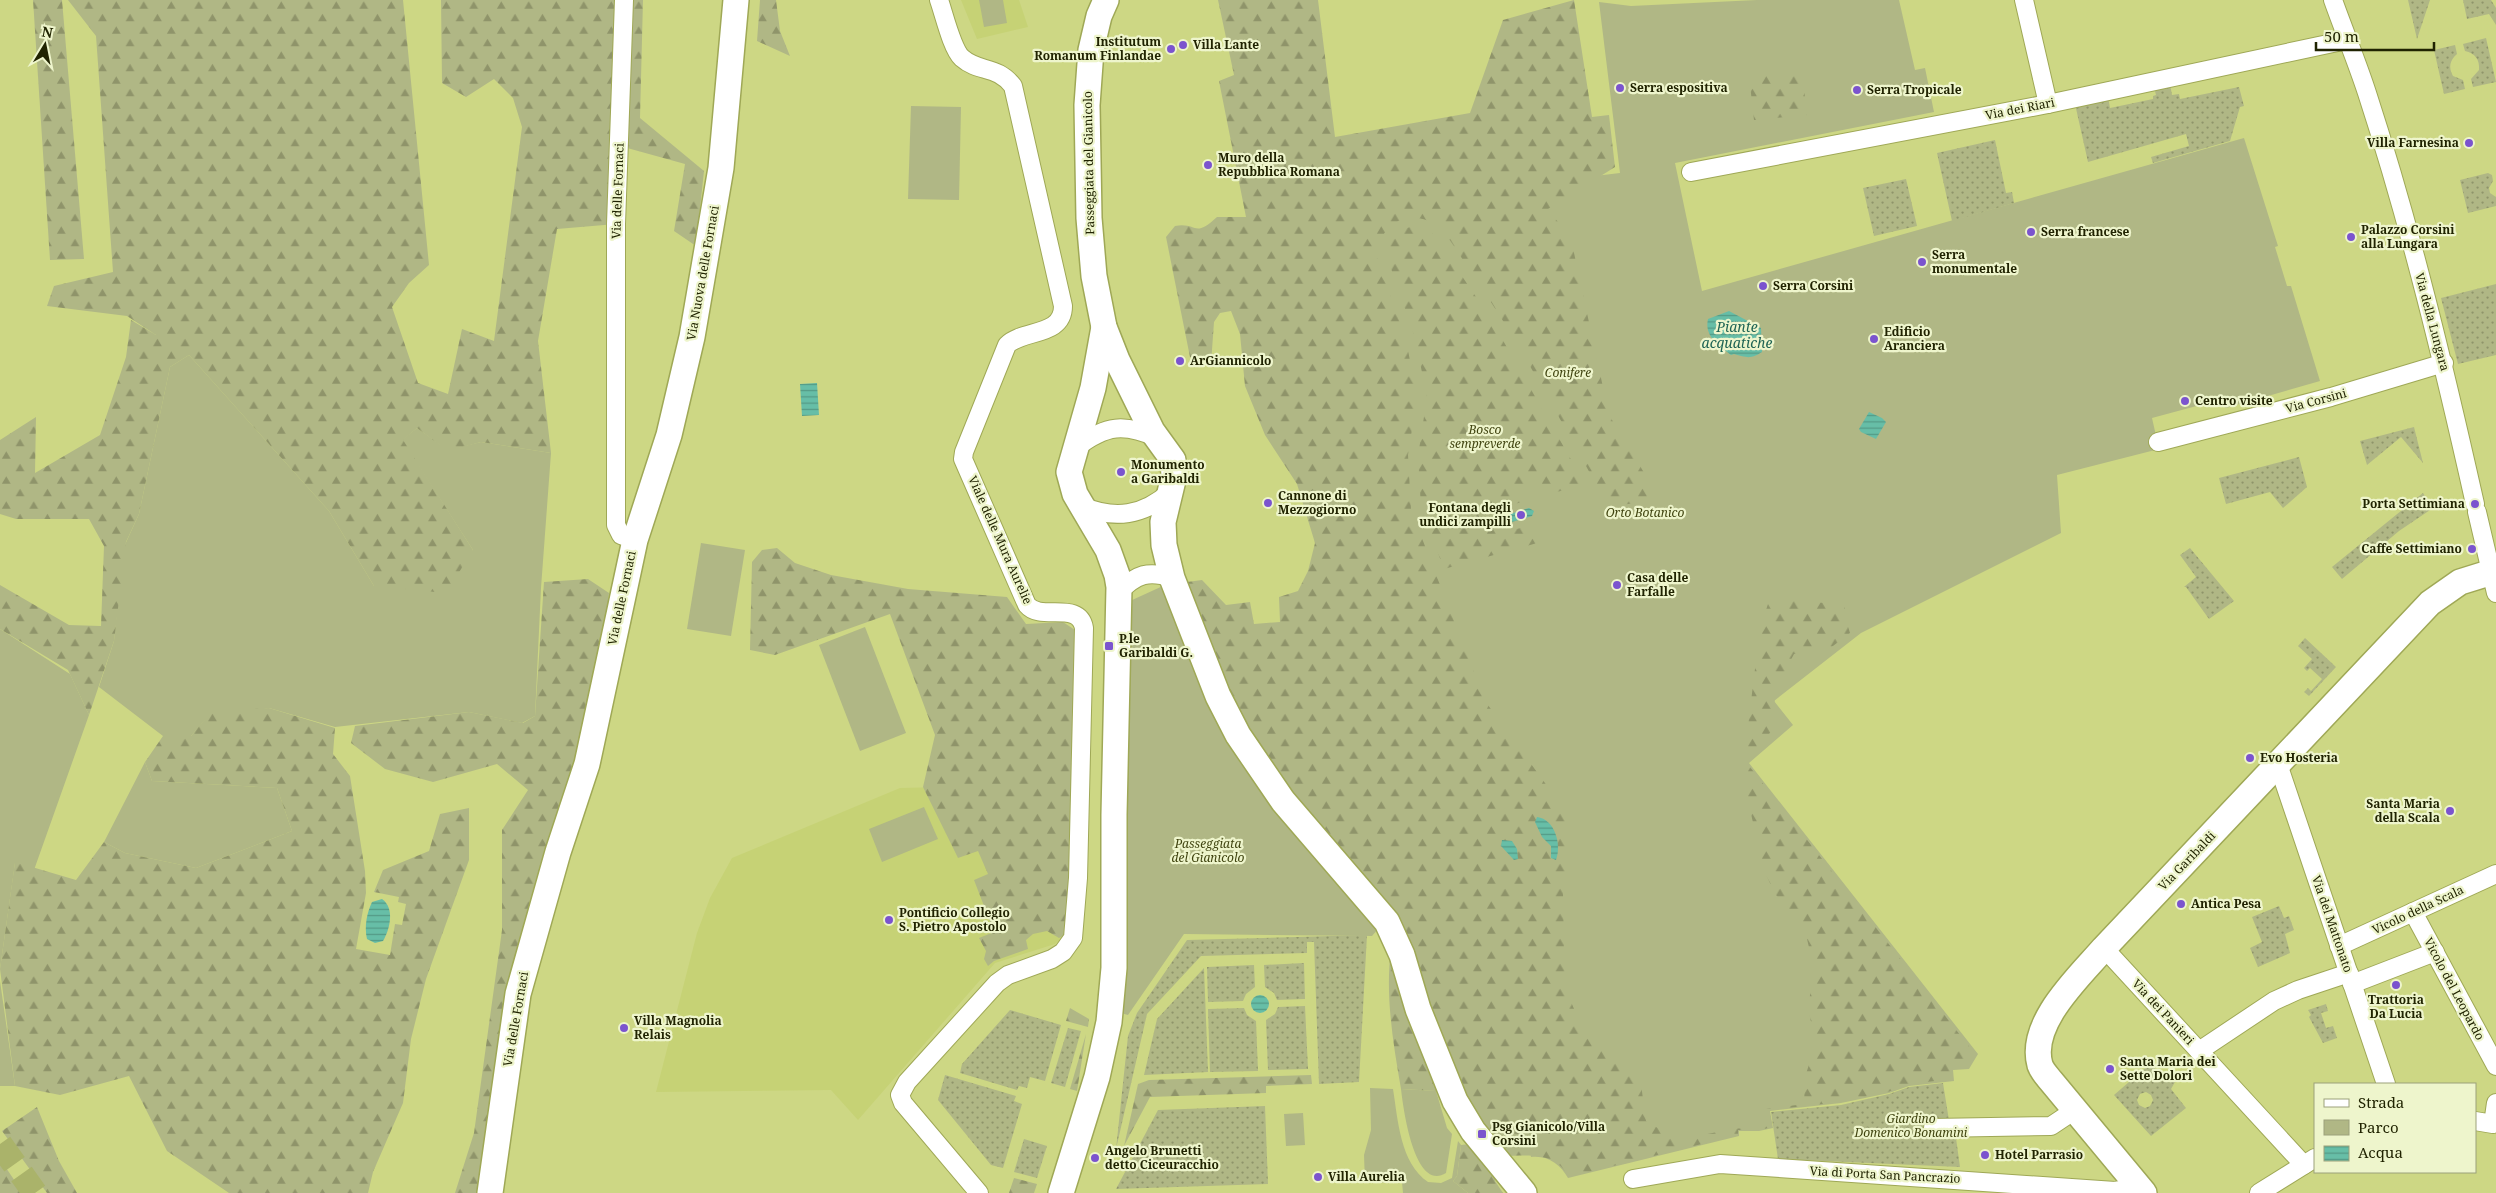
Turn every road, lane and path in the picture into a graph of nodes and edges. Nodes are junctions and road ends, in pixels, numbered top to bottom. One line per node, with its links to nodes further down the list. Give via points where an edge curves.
1 (624, 0): 17 (street, Via delle Fornaci, via 616,224 616,525 624,537)
2 (736, 0): 17 (street, Via Nuova delle Fornaci, via 721,168 698,309 669,435)
3 (939, 0): 39 (street, Viale delle Mura Aurelie, via 960,56 1003,75 1013,86 1063,306 1062,314 1053,327 1007,345 963,459 1027,605 1038,611 1075,615 1082,620 1084,628 1078,878 1073,938 1064,952 1052,959 1003,978 907,1082 900,1095 903,1103)
4 (1106, 0): 10 (street, Passeggiata del Gianicolo, via 1091,50 1087,104 1091,249)
5 (2024, 0): 8 (street)
6 (2334, 0): 7 (street, Via della Lungara)
7 (2348, 40): 8 (street, Via dei Riari); 11 (street, Via della Lungara, via 2367,92)
8 (2048, 104): 9 (street, Via dei Riari)
9 (1691, 172)
10 (1104, 327): 12 (street, via 1125,378); 14 (street, via 1093,388)
11 (2444, 364): 13 (street, Via Corsini); 19 (street, Via della Lungara)
12 (1158, 438): 14 (street, via 1116,427 1096,434); 15 (street, via 1173,460)
13 (2158, 442)
14 (1077, 447): 16 (street, via 1070,477)
15 (1170, 492): 16 (street, via 1149,508 1136,513 1109,515); 18 (street, via 1164,512 1163,534)
16 (1082, 506): 20 (street, via 1108,550)
17 (635, 540): 38 (street, Via delle Fornaci, via 587,764 518,994)
18 (1172, 578): 20 (street, via 1142,574); 41 (street, via 1218,696 1238,735 1283,801 1387,922 1455,1101 1474,1131)
19 (2495, 579): 21 (street, Via Garibaldi, via 2460,582 2436,598)
20 (1119, 592): 40 (street, via 1114,975 1097,1077)
21 (2278, 764): 24 (street, Via del Mattonato); 25 (street, Via Garibaldi)
22 (2496, 874): 23 (street, Vicolo della Scala)
23 (2413, 912): 24 (street, Vicolo della Scala); 26 (street, Vicolo del Leopardo)
24 (2340, 946): 27 (street, Via del Mattonato)
25 (2104, 948): 28 (street, Via dei Panieri); 32 (street, Via Garibaldi, via 2061,996 2049,1016 2039,1047 2041,1066)
26 (2435, 952): 27 (street); 29 (street, Vicolo del Leopardo)
27 (2350, 978): 28 (street, via 2298,990 2274,1001); 30 (street, Via del Mattonato)
28 (2199, 1051): 35 (street, Via dei Panieri)
29 (2496, 1066)
30 (2386, 1083)
31 (2496, 1103): 33 (street, via 2493,1124)
32 (2076, 1110): 34 (street, via 2050,1126); 37 (street, Via Garibaldi)
33 (2476, 1121)
34 (1933, 1128)
35 (2309, 1162): 42 (street)
36 (1633, 1179): 37 (street, Via di Porta San Pancrazio, via 1720,1164 2115,1191)
37 (2141, 1190)
38 (490, 1193)
39 (979, 1193)
40 (1061, 1193)
41 (1524, 1193)
42 (2259, 1193)

